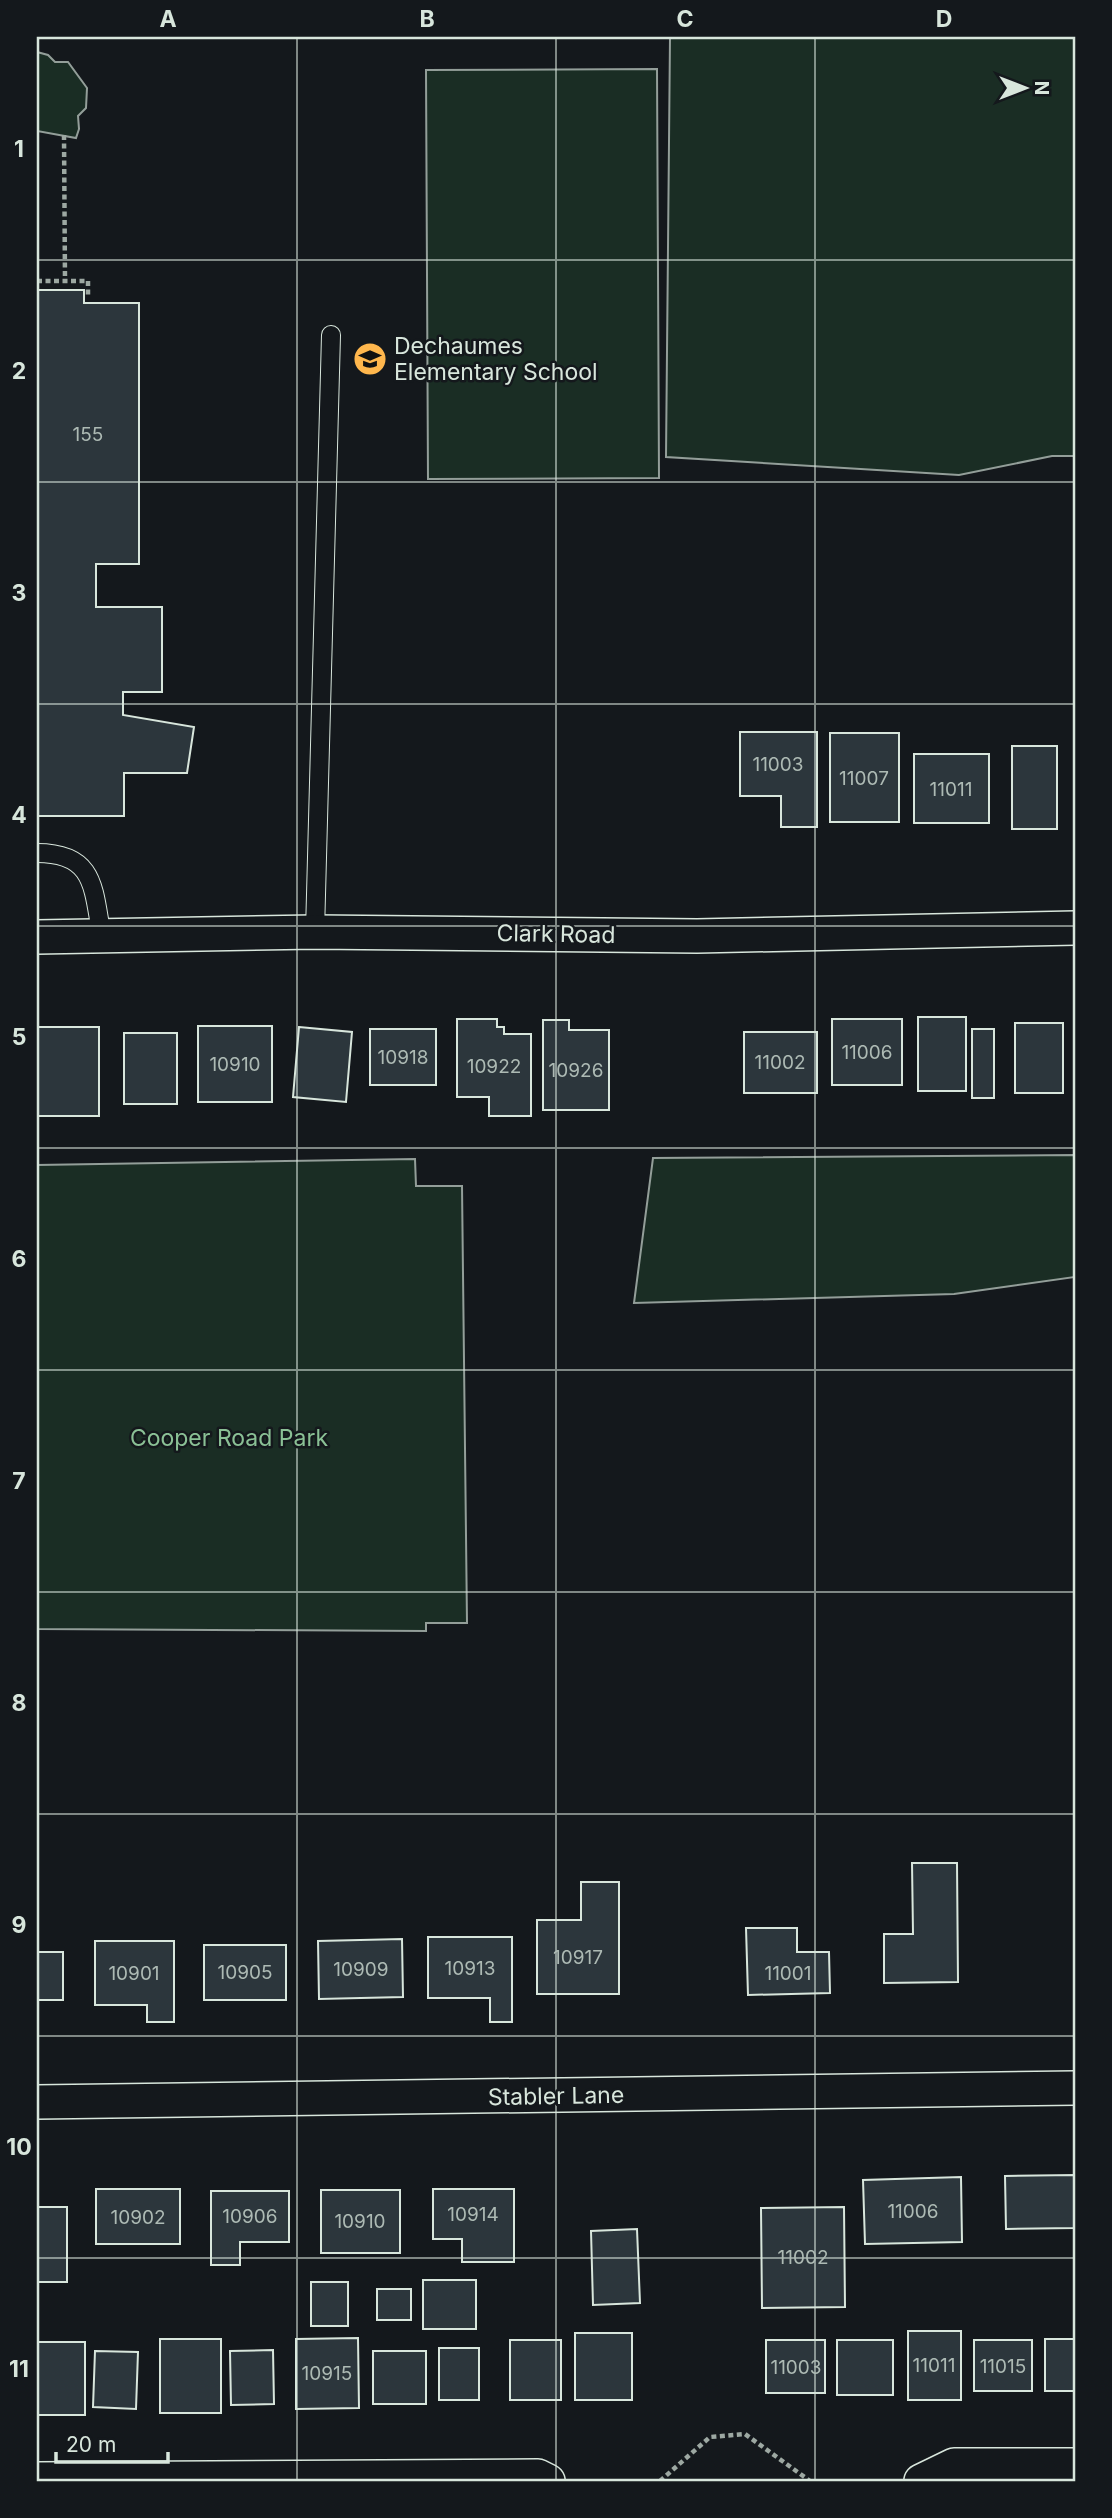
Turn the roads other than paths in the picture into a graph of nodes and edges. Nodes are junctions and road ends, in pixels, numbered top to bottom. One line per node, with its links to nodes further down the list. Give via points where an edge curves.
1 (331, 335): 4 (lane)
2 (37, 853): 6 (lane, via 61,853 79,862 92,880)
3 (1075, 928): 4 (street, Clark Road, via 696,936)
4 (316, 932): 6 (street, Clark Road)
5 (37, 937): 6 (street, Clark Road)
6 (102, 937)
7 (1075, 2088): 8 (street, Stabler Lane)
8 (37, 2102)
9 (1075, 2465): 12 (street, via 954,2465)
10 (37, 2479): 11 (street, via 538,2476)
11 (548, 2481)
12 (921, 2481)

